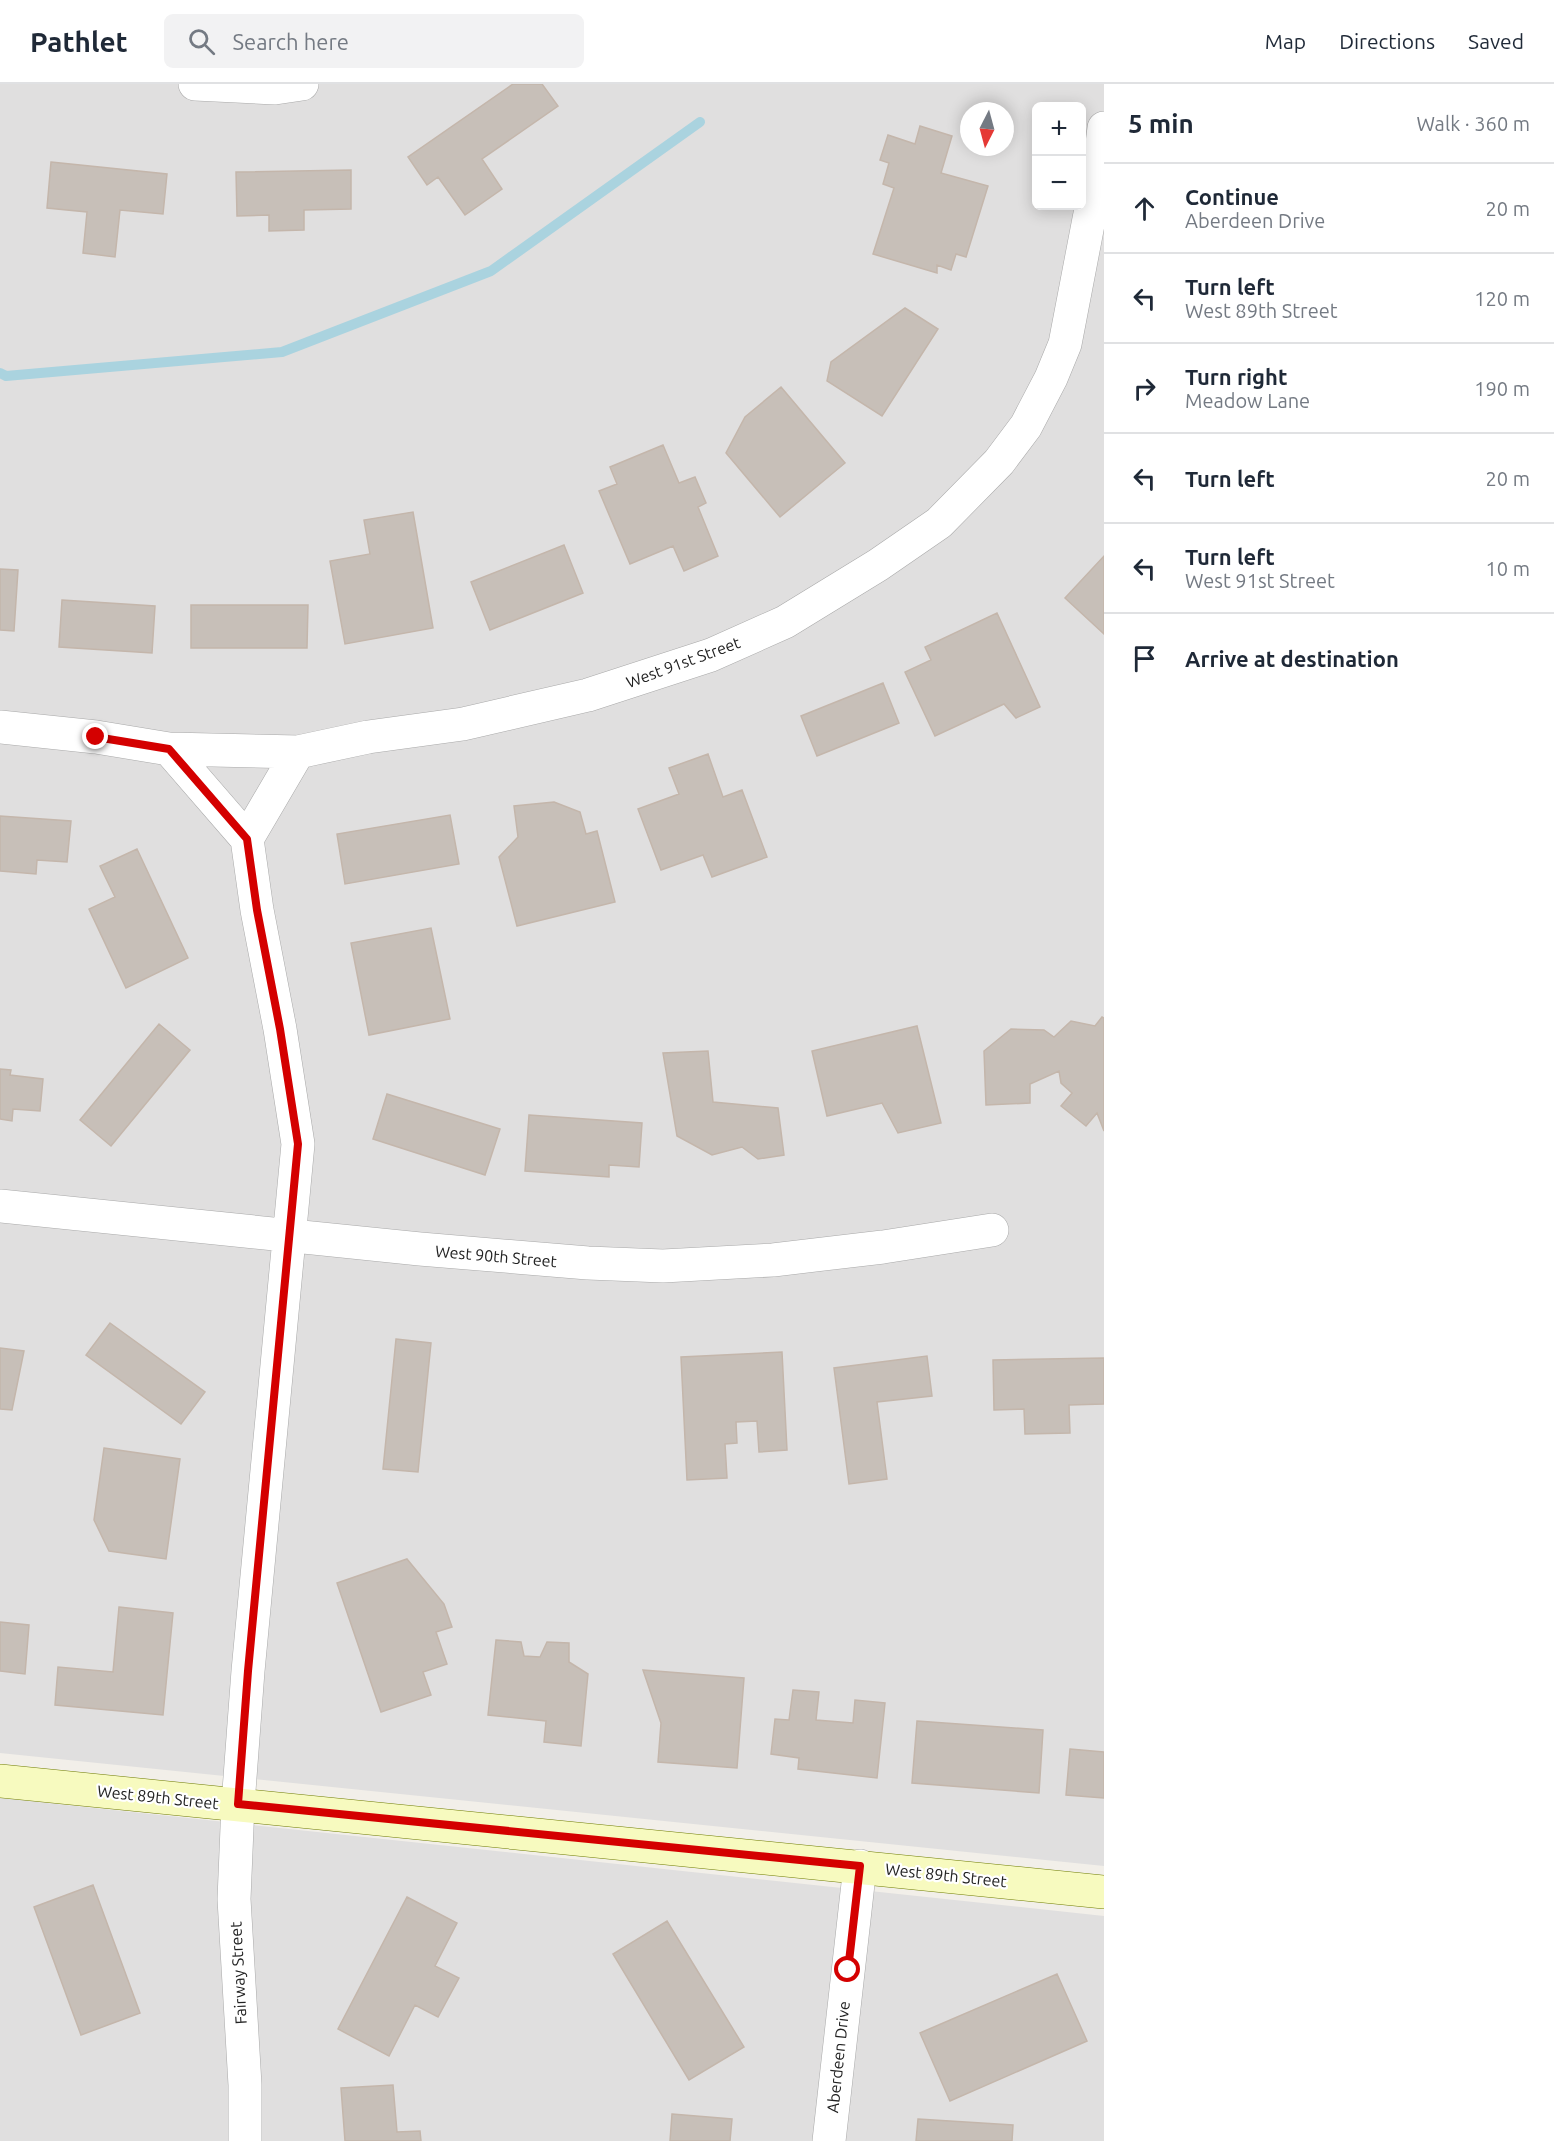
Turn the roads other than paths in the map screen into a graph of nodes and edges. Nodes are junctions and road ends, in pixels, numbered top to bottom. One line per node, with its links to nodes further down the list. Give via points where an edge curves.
1 (195, 84): 2 (street, via 275,88)
2 (302, 84)
3 (1104, 129): 6 (street, West 91st Street, via 1065,344 1051,378 1026,426 999,462 939,523 829,597 785,622 711,655 588,695 463,724 368,737)
4 (0, 726): 5 (street, West 91st Street)
5 (169, 749): 6 (street, West 91st Street); 7 (street)
6 (298, 752): 7 (street)
7 (247, 839): 10 (street, Fairway Street, via 298,1144)
8 (0, 1206): 10 (street, West 90th Street)
9 (992, 1230): 10 (street, West 90th Street, via 772,1260 663,1266 588,1263)
10 (290, 1236): 12 (street, Fairway Street)
11 (0, 1781): 12 (street, West 89th Street)
12 (238, 1804): 13 (street, West 89th Street); 15 (street, Fairway Street, via 234,1899)
13 (860, 1866): 14 (street, West 89th Street); 16 (street, Aberdeen Drive)
14 (1104, 1892)
15 (245, 2141)
16 (829, 2141)

